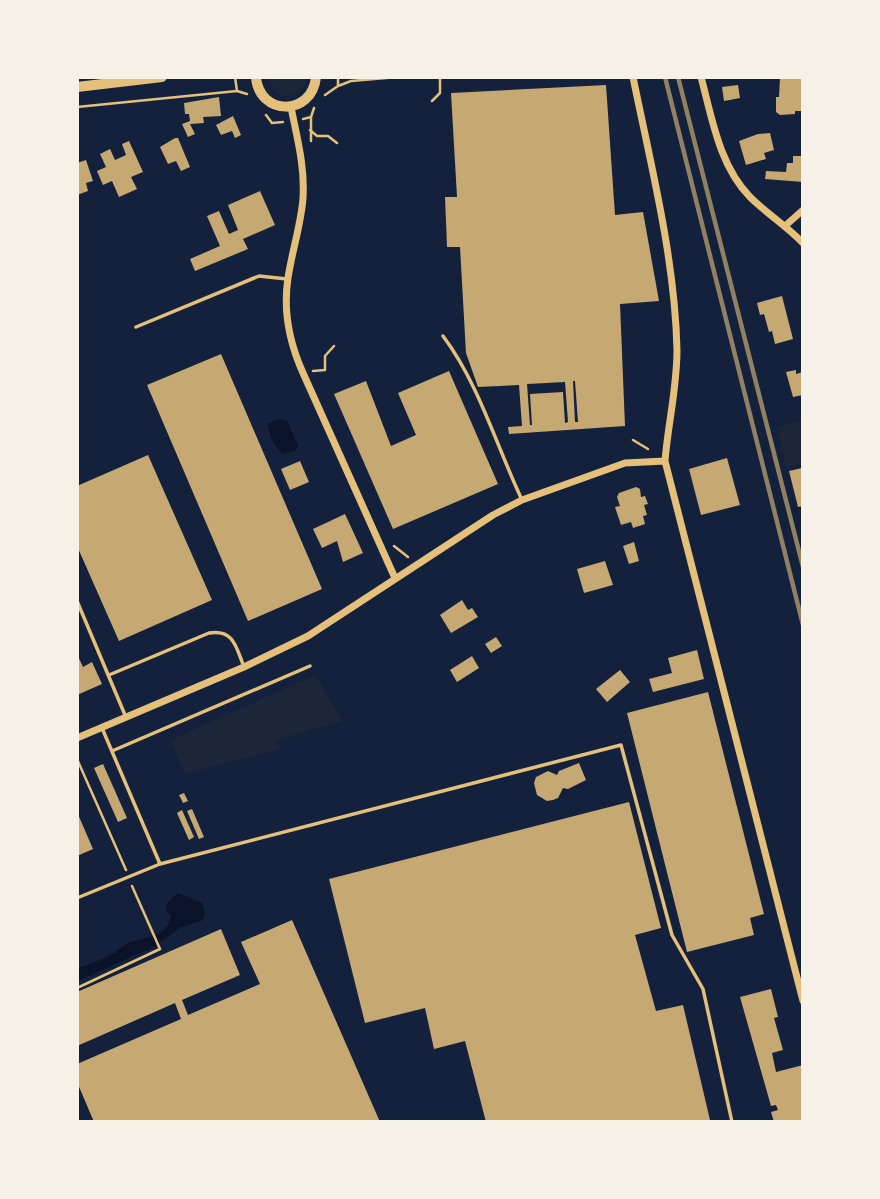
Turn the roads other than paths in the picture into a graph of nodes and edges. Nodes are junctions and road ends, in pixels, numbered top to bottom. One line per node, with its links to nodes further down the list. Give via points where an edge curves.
1 (162, 77): 6 (main road)
2 (256, 77): 8 (main road, via 265,99)
3 (316, 77): 8 (main road, via 308,98)
4 (633, 77): 15 (street, via 673,298 676,383)
5 (701, 77): 10 (street, via 729,168 751,198)
6 (144, 78): 7 (main road)
7 (77, 87)
8 (291, 107): 12 (street, via 300,145 303,200)
9 (803, 210): 10 (street)
10 (785, 226): 11 (street)
11 (803, 243)
12 (288, 279): 13 (lane, via 259,276); 17 (street, via 286,307 295,355)
13 (136, 327)
14 (443, 335): 16 (lane, via 469,377)
15 (665, 461): 16 (street, via 625,463); 28 (street)
16 (522, 500): 17 (street)
17 (395, 578): 20 (street, via 308,636)
18 (77, 601): 21 (lane)
19 (310, 666): 25 (lane)
20 (244, 667): 21 (lane, via 230,637 218,631); 22 (street)
21 (109, 675): 22 (lane)
22 (126, 718): 23 (street)
23 (102, 728): 24 (street); 25 (lane)
24 (77, 738)
25 (112, 751): 26 (lane)
26 (160, 864): 27 (lane); 29 (lane, via 621,745 672,935 703,989)
27 (77, 898)
28 (803, 1000)
29 (732, 1122)

